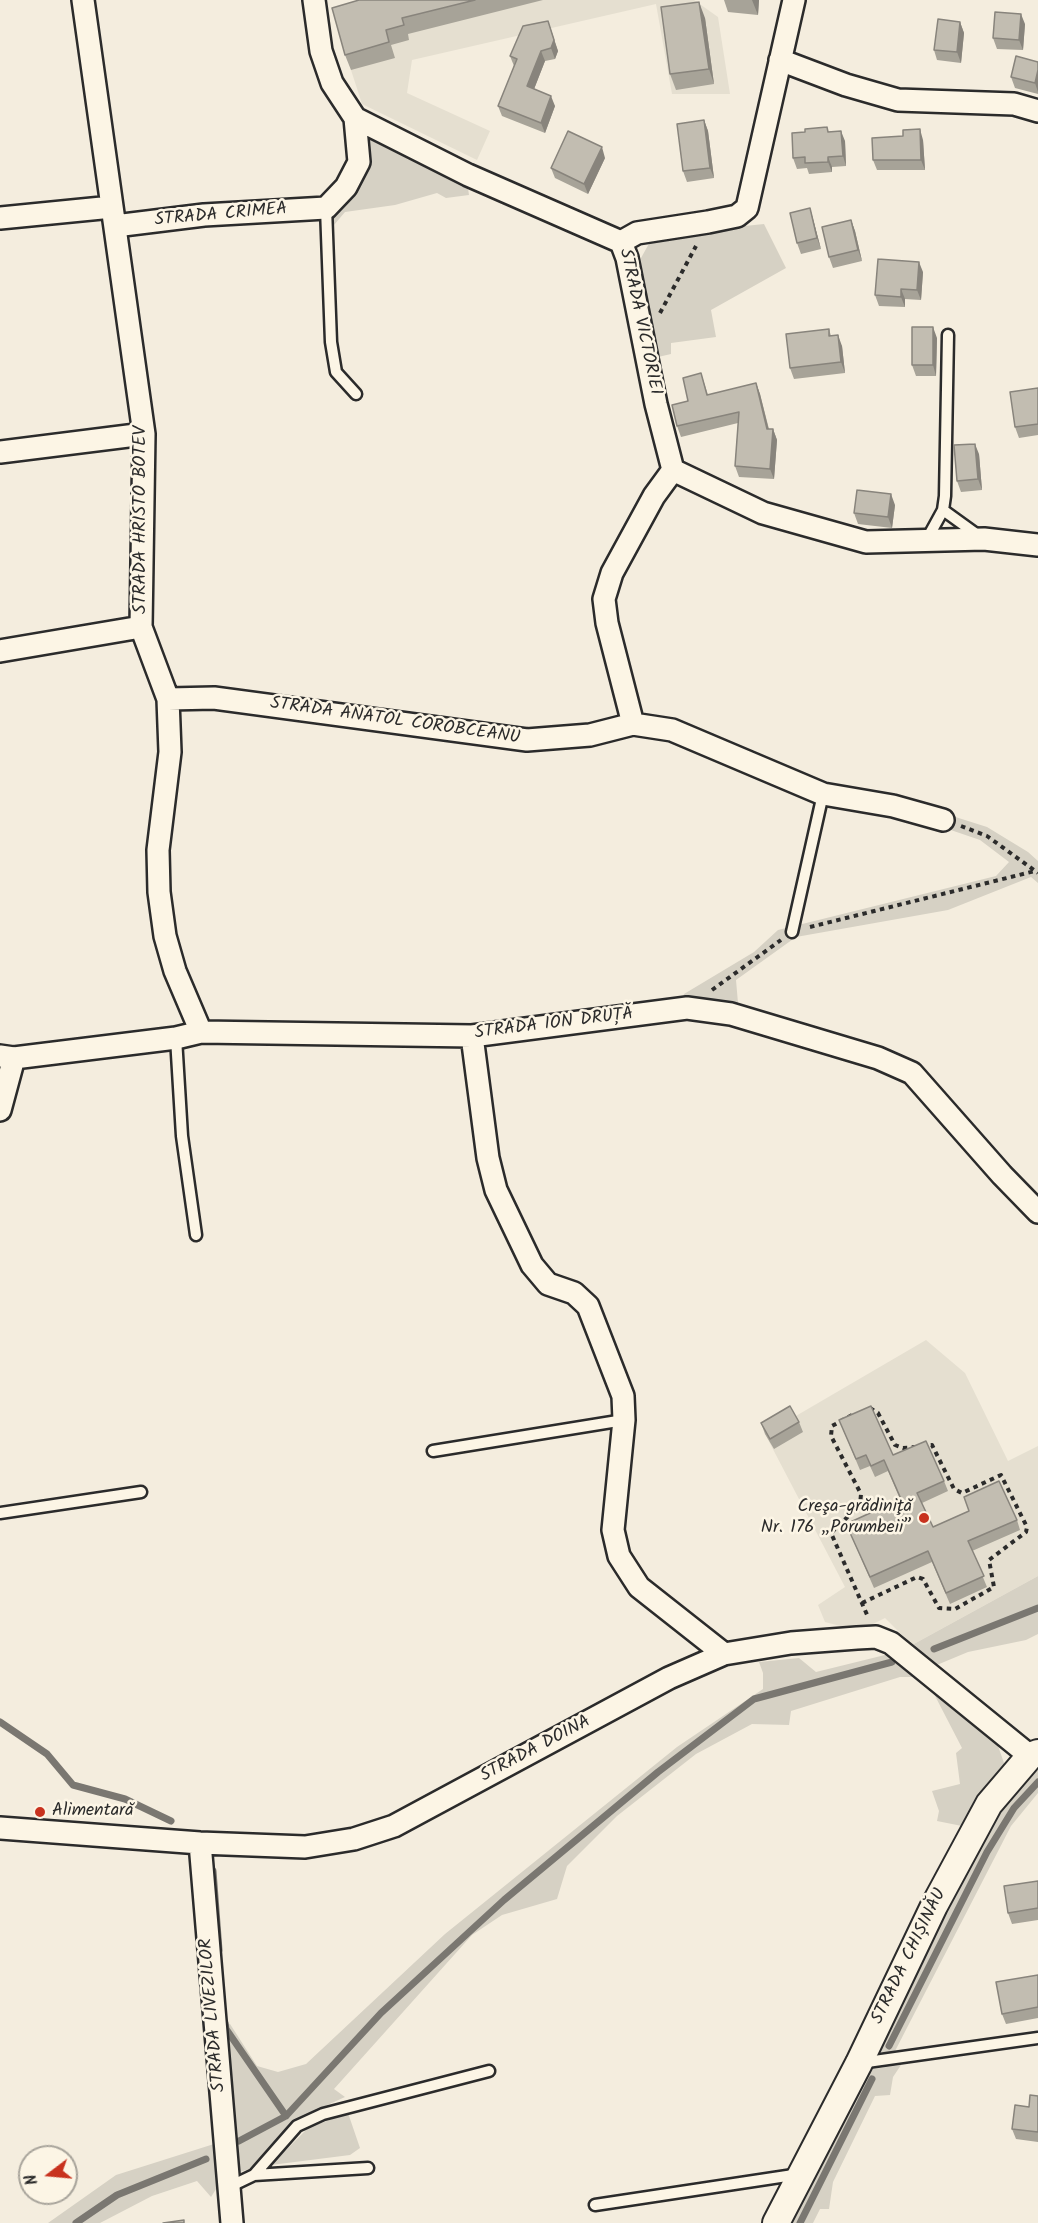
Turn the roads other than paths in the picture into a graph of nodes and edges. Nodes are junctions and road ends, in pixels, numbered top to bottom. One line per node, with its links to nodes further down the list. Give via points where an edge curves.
1 (83, 0): 8 (street, STRADA HRISTO BOTEV)
2 (314, 0): 6 (street, via 321,51 332,83)
3 (794, 0): 4 (street, STRADA VICTORIEI)
4 (780, 60): 5 (street, via 898,100 1014,104); 10 (street, STRADA VICTORIEI, via 747,208 737,216 637,233)
5 (1038, 111)
6 (355, 118): 7 (street, via 359,162 346,187); 10 (street, via 468,175)
7 (326, 208): 8 (street, STRADA CRIMEA); 12 (lane, via 331,342 336,372)
8 (114, 216): 9 (street, STRADA CRIMEA); 13 (street, STRADA HRISTO BOTEV)
9 (0, 218)
10 (621, 242): 15 (street, STRADA VICTORIEI)
11 (948, 335): 16 (lane)
12 (356, 394)
13 (144, 434): 14 (street); 20 (street, STRADA HRISTO BOTEV)
14 (0, 452)
15 (673, 470): 18 (street, via 763,513 866,542); 23 (street, via 617,563 604,599)
16 (943, 510): 17 (lane); 18 (lane)
17 (984, 539): 18 (street); 19 (street)
18 (925, 542)
19 (1038, 545)
20 (141, 627): 21 (street); 22 (street, STRADA HRISTO BOTEV)
21 (0, 651)
22 (168, 699): 23 (street, STRADA ANATOL COROBCEANU, via 214,698 527,740 590,735); 27 (street, STRADA HRISTO BOTEV, via 170,752 158,850 159,892 175,971)
23 (633, 724): 24 (street, STRADA ANATOL COROBCEANU, via 672,730)
24 (823, 794): 25 (street, STRADA ANATOL COROBCEANU, via 893,806); 26 (lane)
25 (943, 820)
26 (792, 932)
27 (201, 1032): 28 (street, STRADA ION DRUȚĂ); 29 (street, STRADA ION DRUȚĂ)
28 (472, 1036): 32 (street, STRADA ION DRUȚĂ, via 687,1008 731,1014 807,1035 912,1073); 34 (street, via 496,1190 537,1271 548,1284 574,1293 588,1306 623,1396)
29 (176, 1038): 30 (street, STRADA ION DRUȚĂ); 33 (lane, via 182,1136)
30 (7, 1057): 31 (street)
31 (0, 1110)
32 (1038, 1212)
33 (196, 1235)
34 (624, 1420): 35 (lane); 38 (street, via 613,1530 619,1556 639,1587)
35 (433, 1451)
36 (141, 1492): 37 (lane)
37 (0, 1513)
38 (724, 1654): 39 (street, STRADA DOINA, via 876,1637 891,1643); 41 (street, STRADA DOINA, via 669,1678 394,1826 354,1839 305,1847)
39 (1034, 1755): 43 (street, STRADA CHIȘINĂU, via 989,1804 934,1906)
40 (0, 1828): 41 (street, STRADA DOINA)
41 (200, 1843): 48 (street, STRADA LIVEZILOR)
42 (1038, 2038): 43 (lane)
43 (859, 2063): 46 (street, STRADA CHIȘINĂU)
44 (489, 2071): 47 (lane, via 323,2114 297,2126)
45 (368, 2168): 47 (lane)
46 (801, 2174): 49 (lane); 51 (street, STRADA CHIȘINĂU)
47 (254, 2175): 48 (lane)
48 (229, 2187): 50 (street, STRADA LIVEZILOR)
49 (595, 2205)
50 (232, 2223)
51 (776, 2223)

